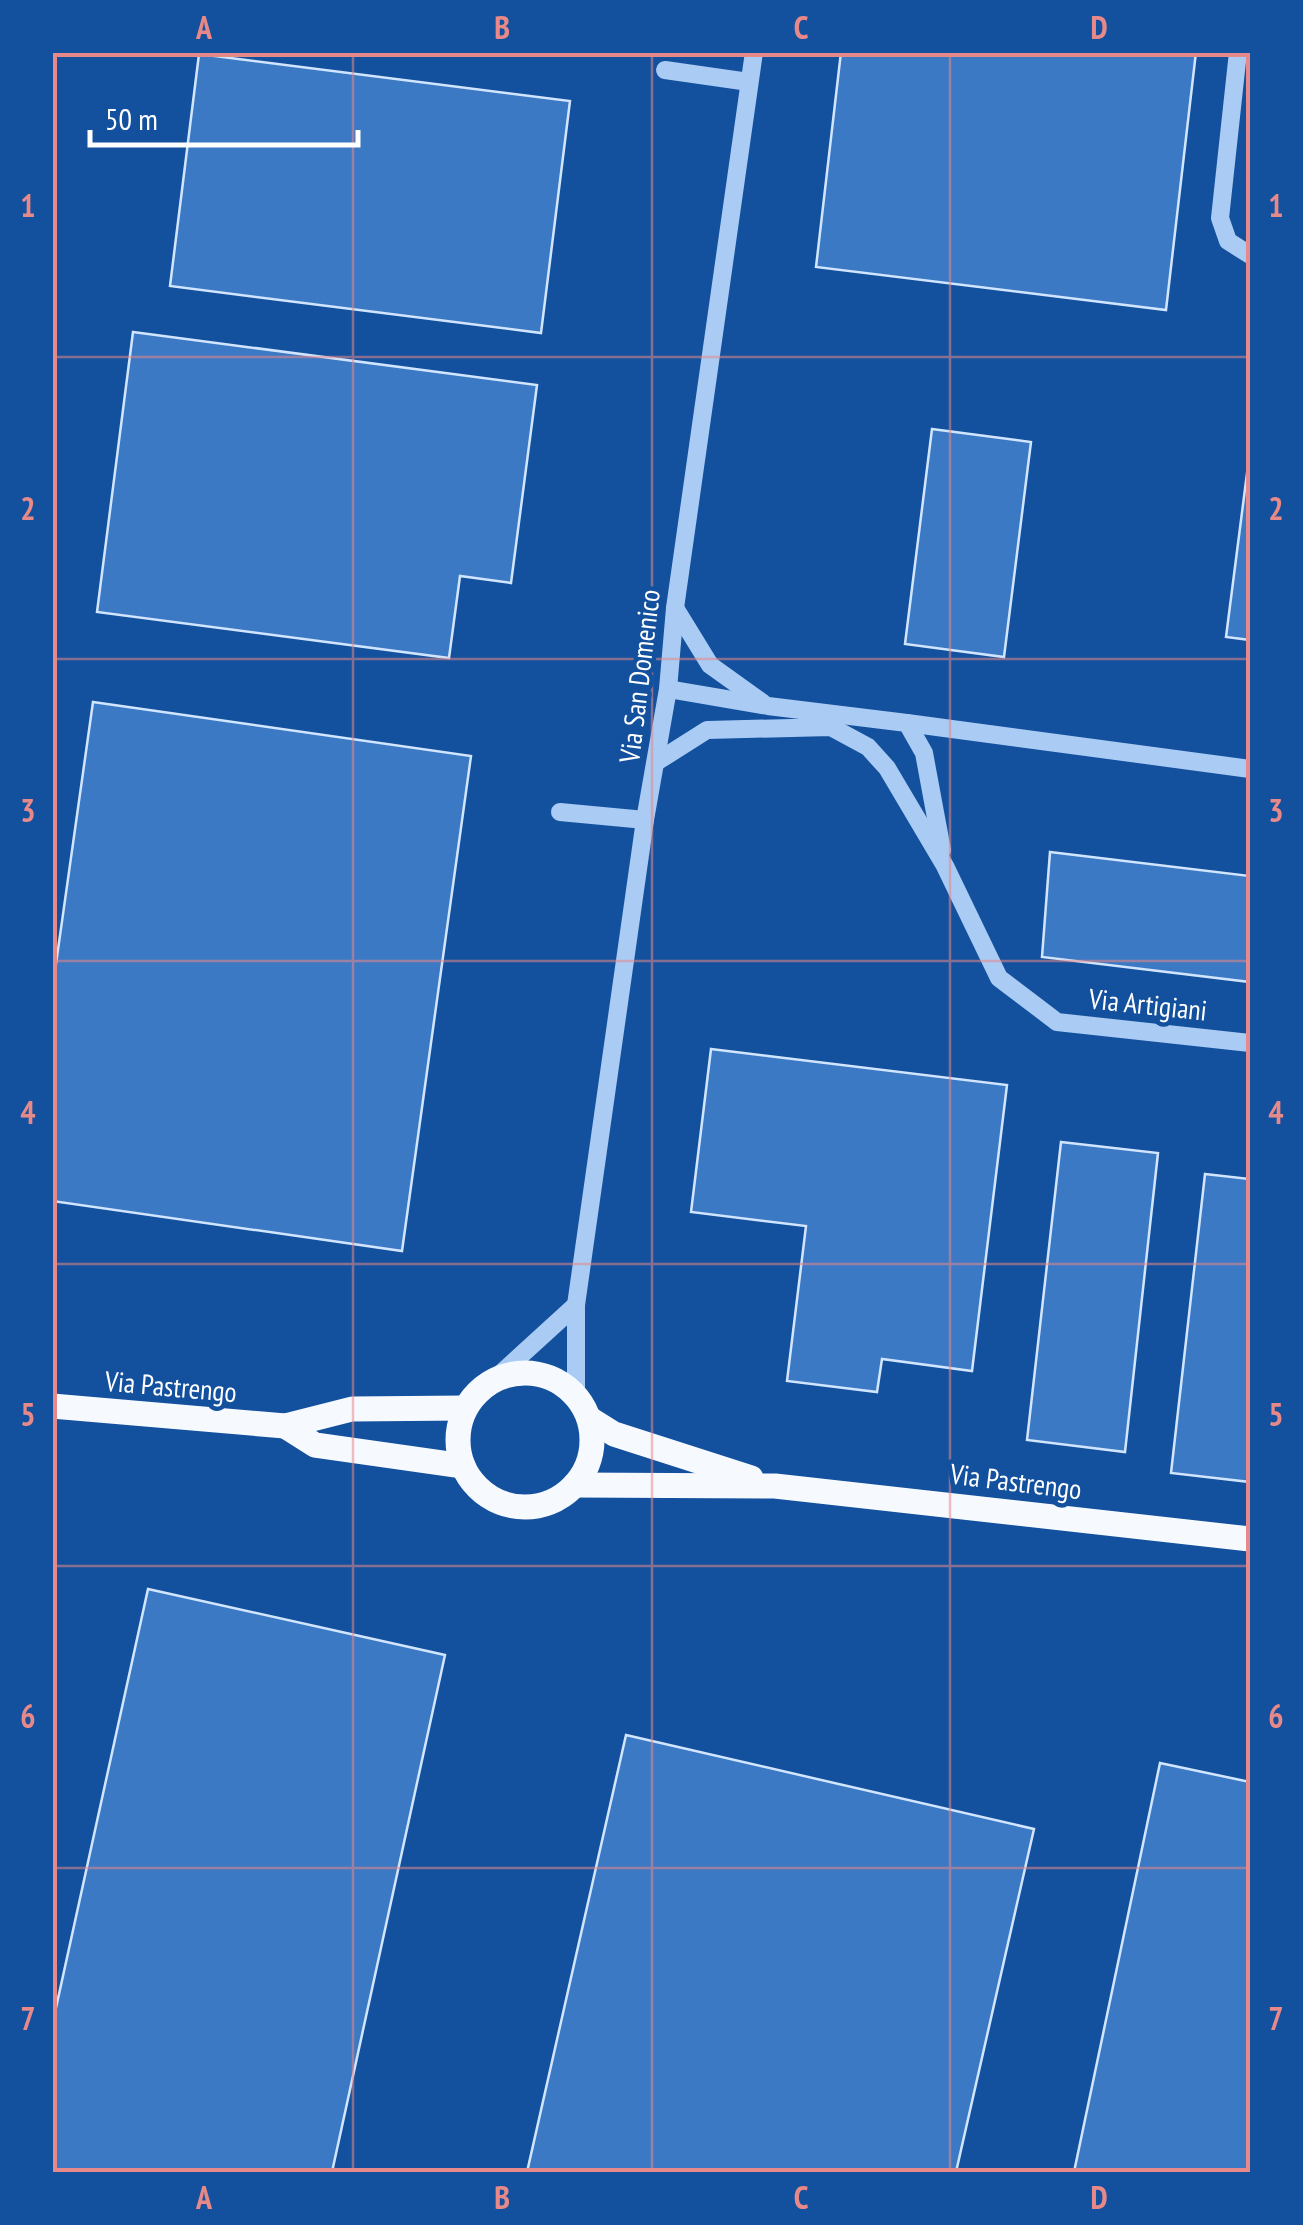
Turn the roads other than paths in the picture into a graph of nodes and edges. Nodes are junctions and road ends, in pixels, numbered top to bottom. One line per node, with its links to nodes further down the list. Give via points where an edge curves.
1 (754, 52): 4 (street, Via San Domenico)
2 (1238, 52): 5 (street, via 1220,218 1228,241)
3 (665, 70): 4 (street)
4 (749, 82): 6 (street, Via San Domenico)
5 (1250, 255)
6 (675, 608): 7 (street, Via San Domenico); 8 (street, via 710,665)
7 (668, 689): 8 (street); 10 (street, Via San Domenico)
8 (768, 706): 9 (street)
9 (907, 723): 11 (street); 14 (street, Via Artigiani, via 924,753)
10 (658, 761): 13 (street, Via San Domenico); 14 (street, Via Artigiani, via 707,730 831,728 868,747 887,768)
11 (1250, 769)
12 (560, 812): 13 (street)
13 (645, 820): 16 (street, Via San Domenico)
14 (945, 866): 15 (street, Via Artigiani, via 999,978 1057,1022)
15 (1250, 1044)
16 (576, 1305): 17 (street); 18 (street, Via San Domenico)
17 (496, 1378): 18 (main road, via 541,1374); 20 (main road)
18 (576, 1395): 21 (main road)
19 (52, 1406): 22 (main road, Via Pastrengo)
20 (465, 1408): 22 (main road, Via Pastrengo, via 352,1409); 23 (main road, via 458,1426)
21 (590, 1420): 24 (main road, via 593,1442); 25 (main road, Via Pastrengo, via 614,1434)
22 (285, 1426): 23 (main road, Via Pastrengo, via 315,1446)
23 (462, 1466): 24 (main road, via 483,1492 514,1506 558,1499)
24 (576, 1485): 25 (main road, Via Pastrengo)
25 (775, 1486): 26 (main road, Via Pastrengo)
26 (1250, 1538)

